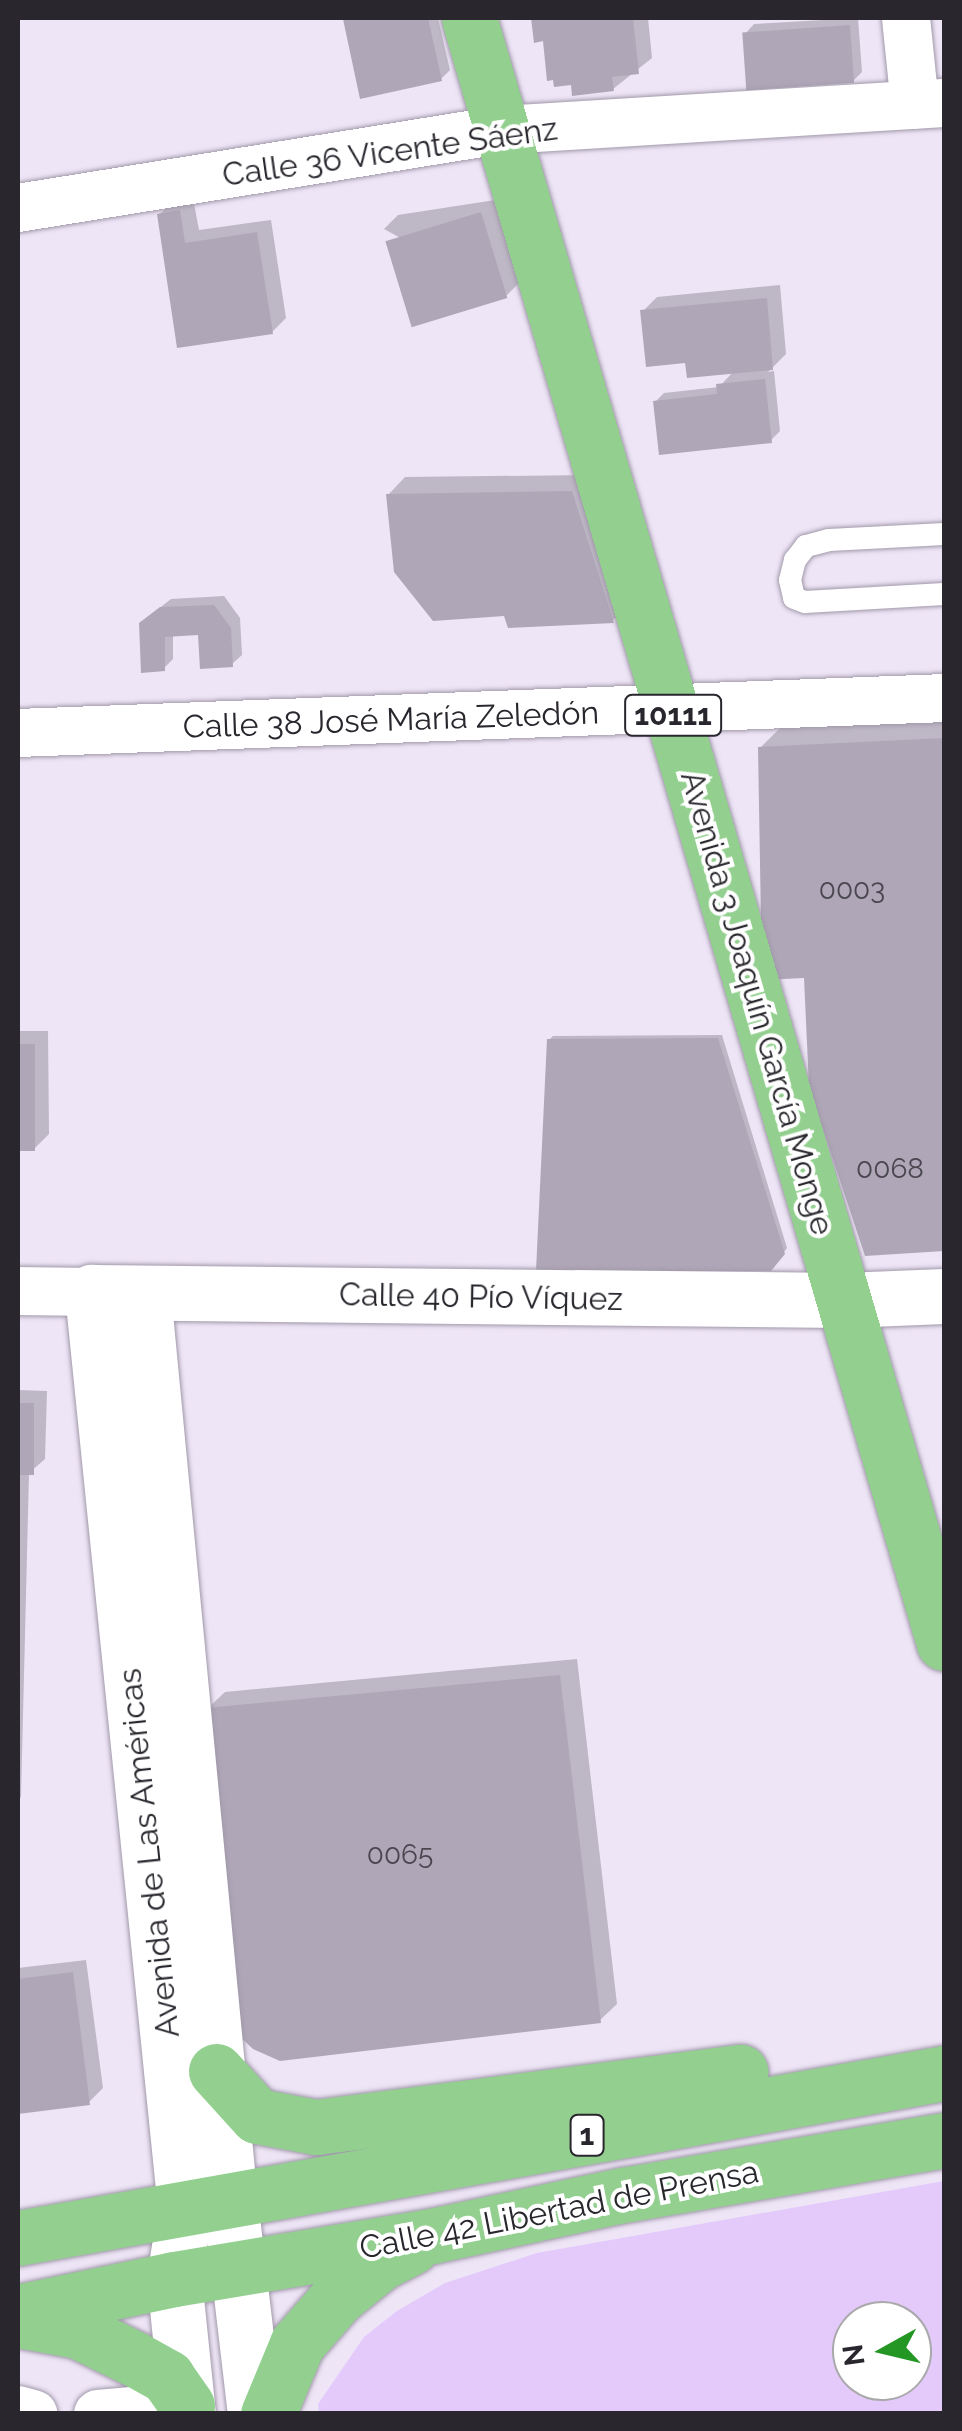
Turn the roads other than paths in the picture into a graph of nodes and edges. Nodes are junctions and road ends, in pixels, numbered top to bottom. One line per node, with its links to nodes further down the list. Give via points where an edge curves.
1 (469, 18): 4 (highway, Avenida 3 Joaquín García Monge / 10111)
2 (906, 18): 3 (street)
3 (930, 104): 4 (street, Calle 36 Vicente Sáenz)
4 (502, 130): 5 (street, Calle 36 Vicente Sáenz); 9 (highway, Avenida 3 Joaquín García Monge / 10111)
5 (18, 208)
6 (944, 534): 7 (lane, via 806,546 790,580 794,598 805,602)
7 (944, 594)
8 (944, 698): 9 (street, Calle 38 José María Zeledón)
9 (672, 711): 10 (street, Calle 38 José María Zeledón); 14 (highway, Avenida 3 Joaquín García Monge / 10111)
10 (18, 733)
11 (18, 1291): 12 (street, Calle 40 Pío Víquez)
12 (118, 1292): 14 (street, Calle 40 Pío Víquez); 16 (street, Avenida de Las Américas, via 186,1627); 20 (street, Avenida de Las Américas)
13 (944, 1296): 14 (street, Calle 40 Pío Víquez)
14 (844, 1300): 15 (highway, Avenida 3 Joaquín García Monge / 10111)
15 (944, 1643)
16 (216, 2071): 18 (highway, via 257,2116 316,2127 756,2070); 20 (street, Avenida de Las Américas)
17 (944, 2073): 18 (highway, Calle 42 Libertad de Prensa / 1)
18 (813, 2094): 20 (highway, Calle 42 Libertad de Prensa / 1)
19 (944, 2140): 21 (highway, Calle 42 Libertad de Prensa / 1, via 622,2194)
20 (208, 2204): 22 (highway, 1); 23 (street, Avenida de Las Américas); 24 (street, Avenida de Las Américas)
21 (431, 2236): 23 (highway, Calle 42 Libertad de Prensa / 1); 31 (highway, via 380,2263 337,2298 298,2344)
22 (18, 2238)
23 (238, 2268): 24 (highway, Calle 42 Libertad de Prensa / 1); 30 (street, Avenida de Las Américas)
24 (174, 2278): 25 (highway, 1); 27 (street, Avenida de Las Américas)
25 (18, 2316): 27 (highway, via 78,2331 135,2359 167,2377)
26 (18, 2410): 28 (street)
27 (187, 2410): 29 (street)
28 (33, 2414)
29 (98, 2414)
30 (256, 2414)
31 (268, 2414)

